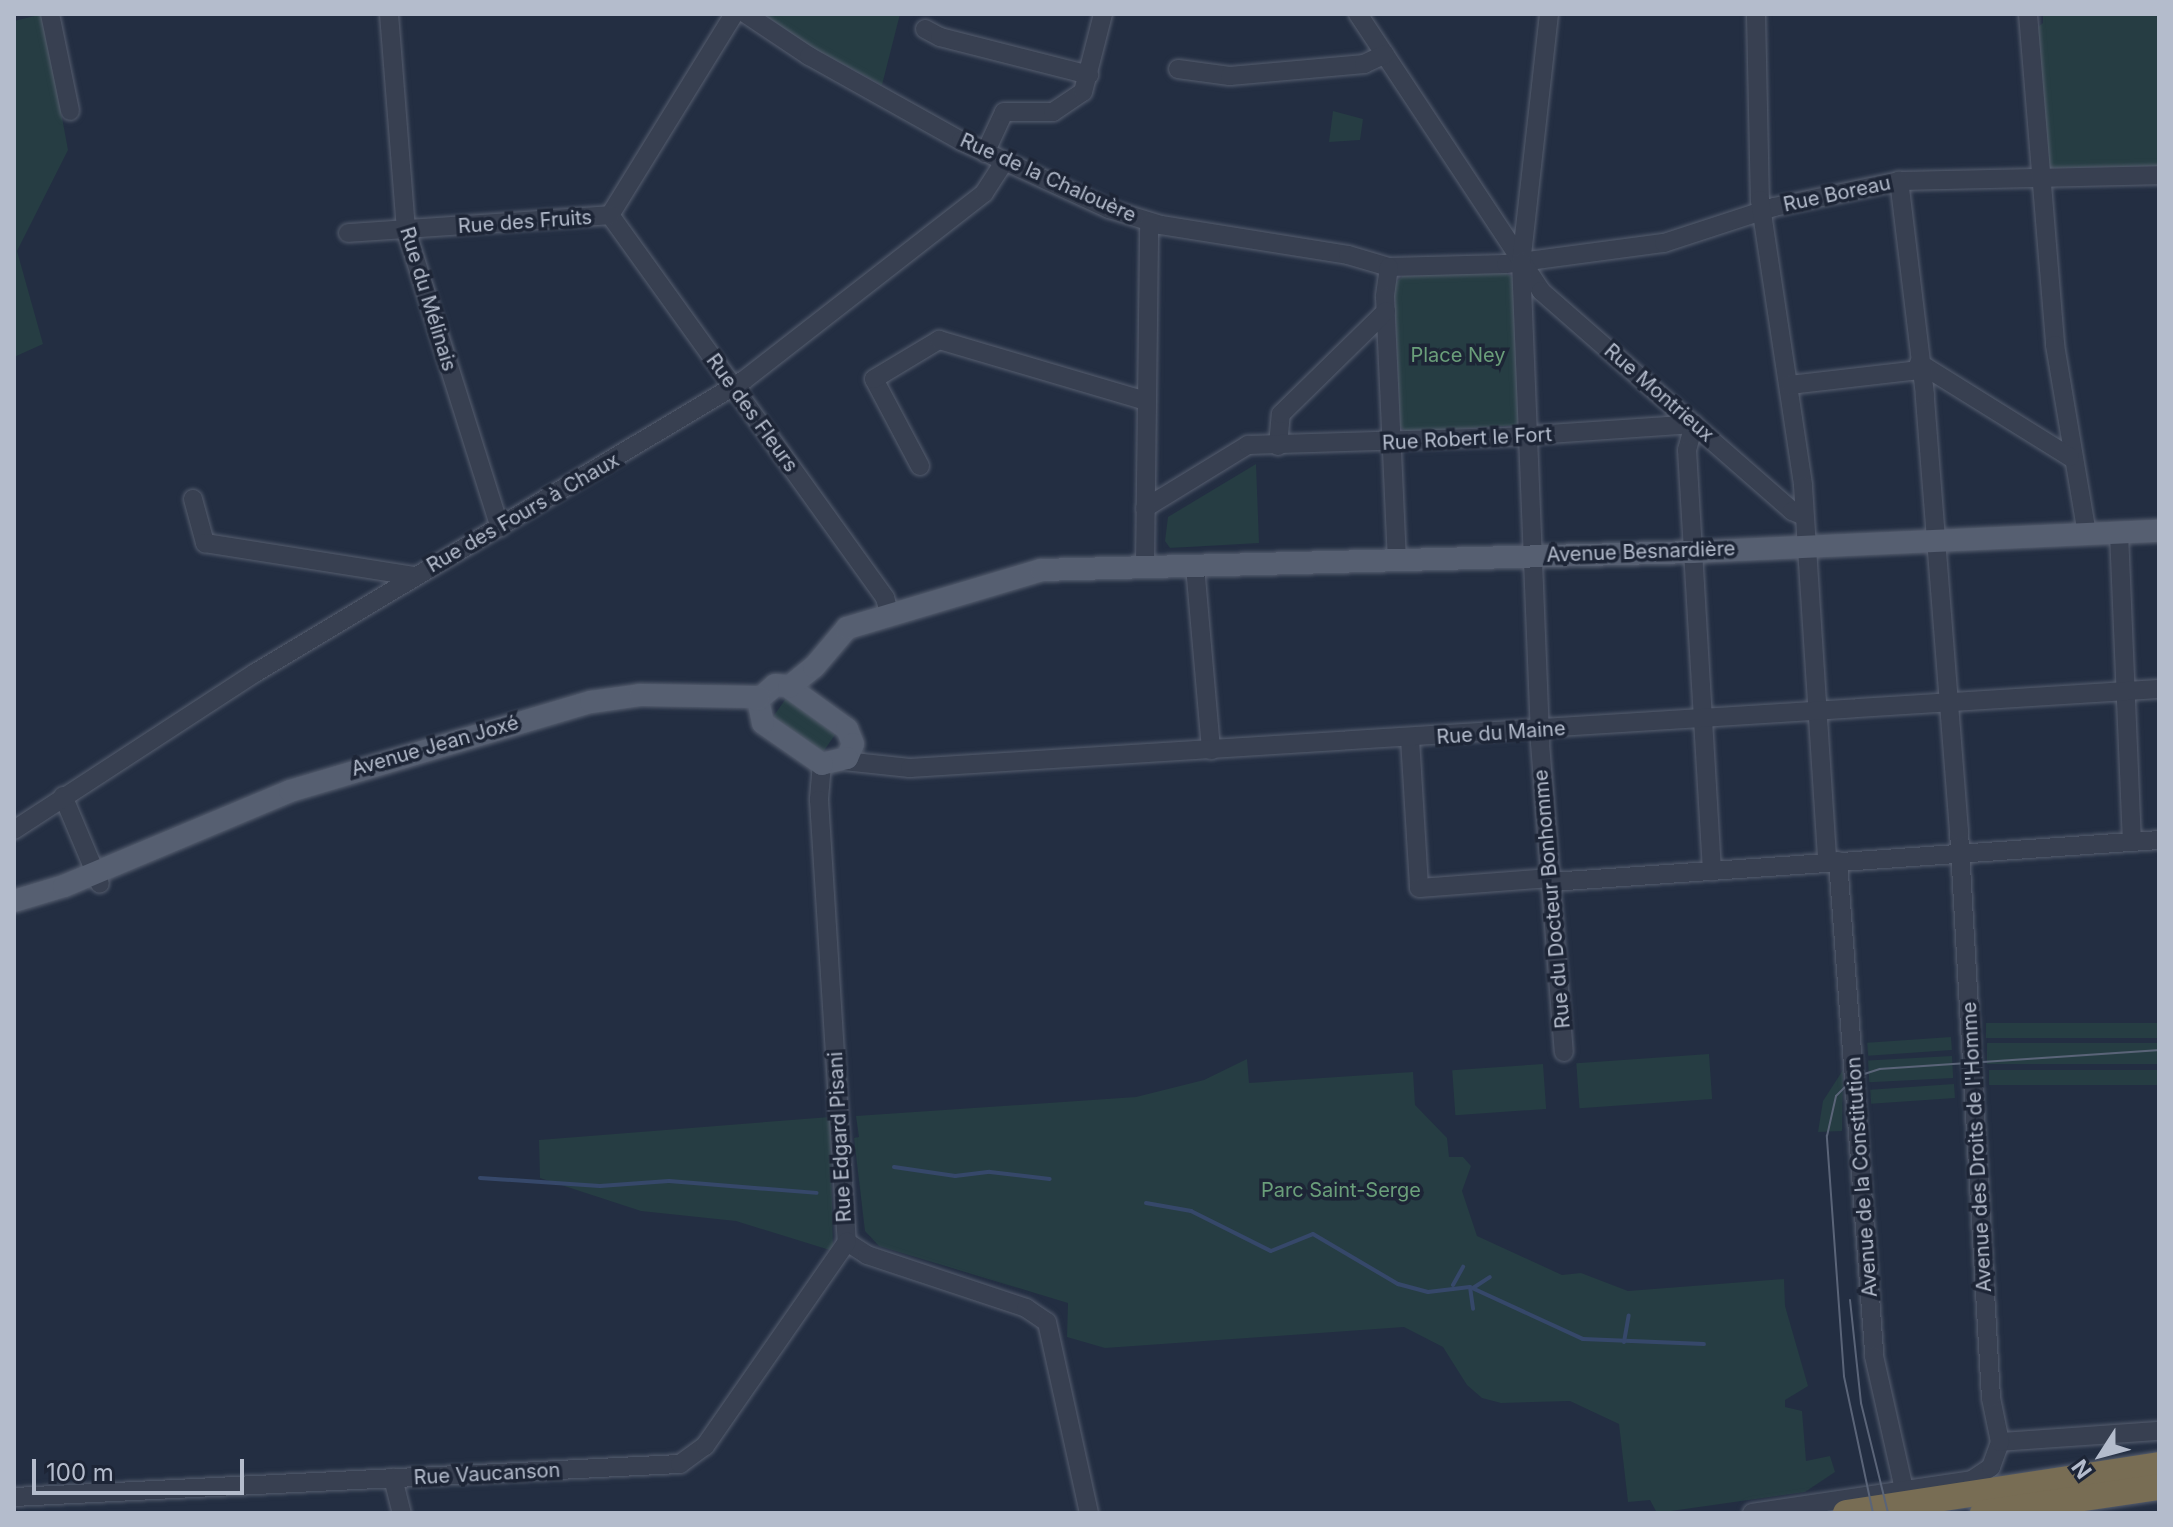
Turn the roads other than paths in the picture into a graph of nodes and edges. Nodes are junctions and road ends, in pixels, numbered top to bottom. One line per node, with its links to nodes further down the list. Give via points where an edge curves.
1 (50, 14): 14 (street)
2 (389, 14): 23 (street, Rue du Mélinais)
3 (734, 14): 21 (street, Rue des Fruits)
4 (746, 14): 15 (street, Rue de la Chalouère, via 809,56)
5 (1103, 14): 13 (street)
6 (1358, 14): 11 (street, Rue Montrieux)
7 (1549, 14): 25 (street, Rue du Docteur Bonhomme)
8 (1756, 14): 20 (street, Avenue de la Constitution)
9 (2028, 14): 18 (street)
10 (925, 29): 13 (street)
11 (1385, 54): 12 (street, via 1364,64 1230,76); 25 (street, Rue Montrieux)
12 (1178, 69)
13 (1089, 75): 15 (street, via 1083,92 1053,112 1004,112)
14 (70, 111)
15 (985, 153): 16 (street, Rue de la Chalouère)
16 (1004, 162): 22 (street, Rue de la Chalouère); 30 (street, Rue des Fours à Chaux, via 984,193)
17 (2159, 175): 18 (street, Rue Boreau)
18 (2042, 177): 19 (street, Rue Boreau); 36 (street)
19 (1899, 181): 20 (street, Rue Boreau); 28 (street, Avenue des Droits de l'Homme)
20 (1763, 211): 25 (street, Rue Boreau, via 1664,243); 29 (street, Avenue de la Constitution)
21 (610, 215): 23 (street, Rue des Fruits); 30 (street, Rue des Fleurs)
22 (1149, 223): 26 (street, Rue de la Chalouère, via 1348,255); 31 (street)
23 (406, 230): 24 (street, Rue des Fruits); 41 (street, Rue du Mélinais)
24 (348, 233)
25 (1521, 262): 26 (street, Rue de la Chalouère); 32 (street, Rue Montrieux, via 1541,291); 33 (street, Rue du Docteur Bonhomme)
26 (1389, 267): 27 (street)
27 (1386, 311): 34 (street); 35 (street, via 1281,414)
28 (1919, 366): 29 (street); 36 (street); 45 (street, Avenue des Droits de l'Homme)
29 (1790, 385): 40 (street, Avenue de la Constitution)
30 (734, 387): 41 (street, Rue des Fours à Chaux); 53 (street, Rue des Fleurs, via 885,598)
31 (1146, 401): 37 (street, via 939,340 874,379); 39 (street)
32 (1694, 424): 33 (street, Rue Robert le Fort); 40 (street, Rue Montrieux); 47 (street, via 1687,450)
33 (1529, 436): 34 (street, Rue Robert le Fort); 48 (street, Rue du Docteur Bonhomme)
34 (1392, 442): 35 (street, Rue Robert le Fort); 49 (street)
35 (1278, 446): 39 (street, Rue Robert le Fort, via 1241,446)
36 (2070, 457): 44 (street)
37 (920, 466)
38 (193, 499): 52 (street, via 205,543)
39 (1145, 508): 50 (street)
40 (1804, 516): 46 (street, Avenue de la Constitution)
41 (500, 528): 52 (street, Rue des Fours à Chaux)
42 (2159, 531): 43 (main road, Avenue Besnardière)
43 (2119, 533): 44 (main road, Avenue Besnardière); 57 (street)
44 (2087, 534): 45 (main road, Avenue Besnardière)
45 (1935, 538): 46 (main road, Avenue Besnardière); 58 (street, Avenue des Droits de l'Homme)
46 (1806, 544): 47 (main road, Avenue Besnardière); 61 (street, Avenue de la Constitution)
47 (1692, 552): 48 (main road, Avenue Besnardière); 62 (street)
48 (1534, 556): 49 (main road, Avenue Besnardière); 63 (street, Rue du Docteur Bonhomme)
49 (1397, 561): 51 (main road, Avenue Besnardière)
50 (1145, 566): 51 (main road); 53 (main road, via 1041,570)
51 (1195, 566): 65 (street)
52 (413, 576): 67 (street, Rue des Fours à Chaux)
53 (889, 612): 54 (main road, via 847,628)
54 (821, 659): 55 (main road); 60 (main road, via 818,690)
55 (789, 687): 59 (main road, via 772,686); 60 (main road)
56 (2159, 689): 57 (street, Rue du Maine)
57 (2126, 690): 58 (street, Rue du Maine); 70 (street)
58 (1945, 703): 61 (street, Rue du Maine); 71 (street, Avenue des Droits de l'Homme)
59 (758, 705): 66 (main road, via 763,723); 74 (main road, Avenue Jean Joxé, via 640,695 591,702 343,773 255,804 183,839 180,847)
60 (823, 711): 66 (main road, via 852,737)
61 (1816, 711): 62 (street, Rue du Maine); 72 (street, Avenue de la Constitution)
62 (1699, 719): 63 (street, Rue du Maine); 73 (street)
63 (1542, 730): 64 (street, Rue du Maine); 75 (street, Rue du Docteur Bonhomme)
64 (1410, 739): 65 (street, Rue du Maine); 75 (street, via 1419,888)
65 (1211, 750): 66 (street, Rue du Maine, via 904,768)
66 (833, 762): 79 (street, Rue Edgard Pisani, via 819,800)
67 (63, 796): 68 (street, Rue des Fours à Chaux); 74 (street)
68 (14, 830)
69 (2159, 840): 70 (street)
70 (2132, 841): 71 (street)
71 (1958, 853): 72 (street); 81 (street, Avenue des Droits de l'Homme, via 1991,1398)
72 (1833, 861): 73 (street); 85 (street, Avenue de la Constitution, via 1874,1356)
73 (1712, 871): 75 (street)
74 (98, 878): 76 (main road, Avenue Jean Joxé); 77 (main road, Avenue Jean Joxé)
75 (1550, 880): 78 (street, Rue du Docteur Bonhomme)
76 (14, 901)
77 (14, 917)
78 (1564, 1052)
79 (847, 1242): 83 (street, Rue Vaucanson, via 705,1446 689,1461); 91 (street, Rue Edgard Pisani, via 867,1255 1026,1308 1047,1322)
80 (2159, 1431): 81 (street)
81 (2000, 1442): 85 (street, via 1997,1458 1983,1475)
82 (2159, 1465): 86 (highway)
83 (393, 1478): 87 (street, Rue Vaucanson); 90 (street)
84 (2159, 1487): 88 (highway)
85 (1904, 1489): 92 (street)
86 (2024, 1489): 88 (highway); 93 (highway)
87 (14, 1497)
88 (2062, 1501): 94 (highway)
89 (2159, 1503): 95 (highway)
90 (402, 1513)
91 (1089, 1513)
92 (1752, 1513)
93 (1846, 1513)
94 (1983, 1513)
95 (2093, 1513)

